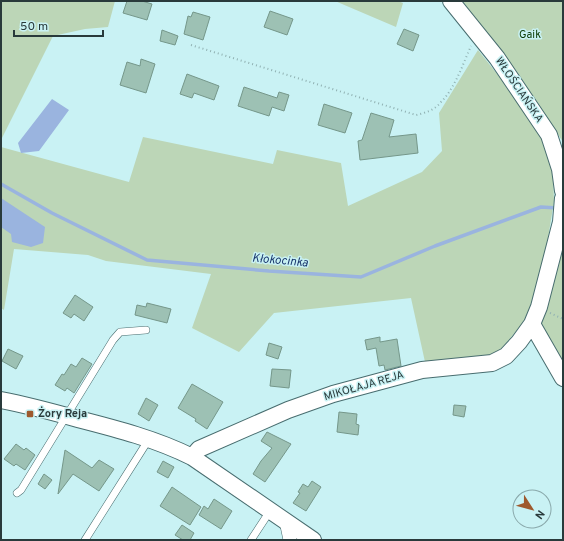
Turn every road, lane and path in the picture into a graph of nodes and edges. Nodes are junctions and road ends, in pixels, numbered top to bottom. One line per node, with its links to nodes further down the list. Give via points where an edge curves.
1 (451, 1): 2 (street, WŁOŚCIAŃSKA)
2 (478, 32): 3 (path, via 441,103 426,113 416,115); 4 (street, WŁOŚCIAŃSKA, via 549,135 560,169)
3 (191, 45)
4 (563, 191)
5 (563, 198): 6 (street, via 561,222 539,307)
6 (532, 324): 8 (street); 12 (street, MIKOŁAJA REJA, via 506,356 492,363 422,370 333,394 288,410 199,449)
7 (146, 330): 10 (lane, via 120,332)
8 (563, 378)
9 (1, 400): 10 (street)
10 (67, 416): 11 (street); 13 (lane)
11 (149, 439): 12 (street); 16 (lane)
12 (192, 457): 14 (street)
13 (17, 494)
14 (270, 511): 15 (street); 17 (lane)
15 (286, 521): 18 (street); 19 (street)
16 (85, 540)
17 (251, 540)
18 (290, 540)
19 (313, 540)

